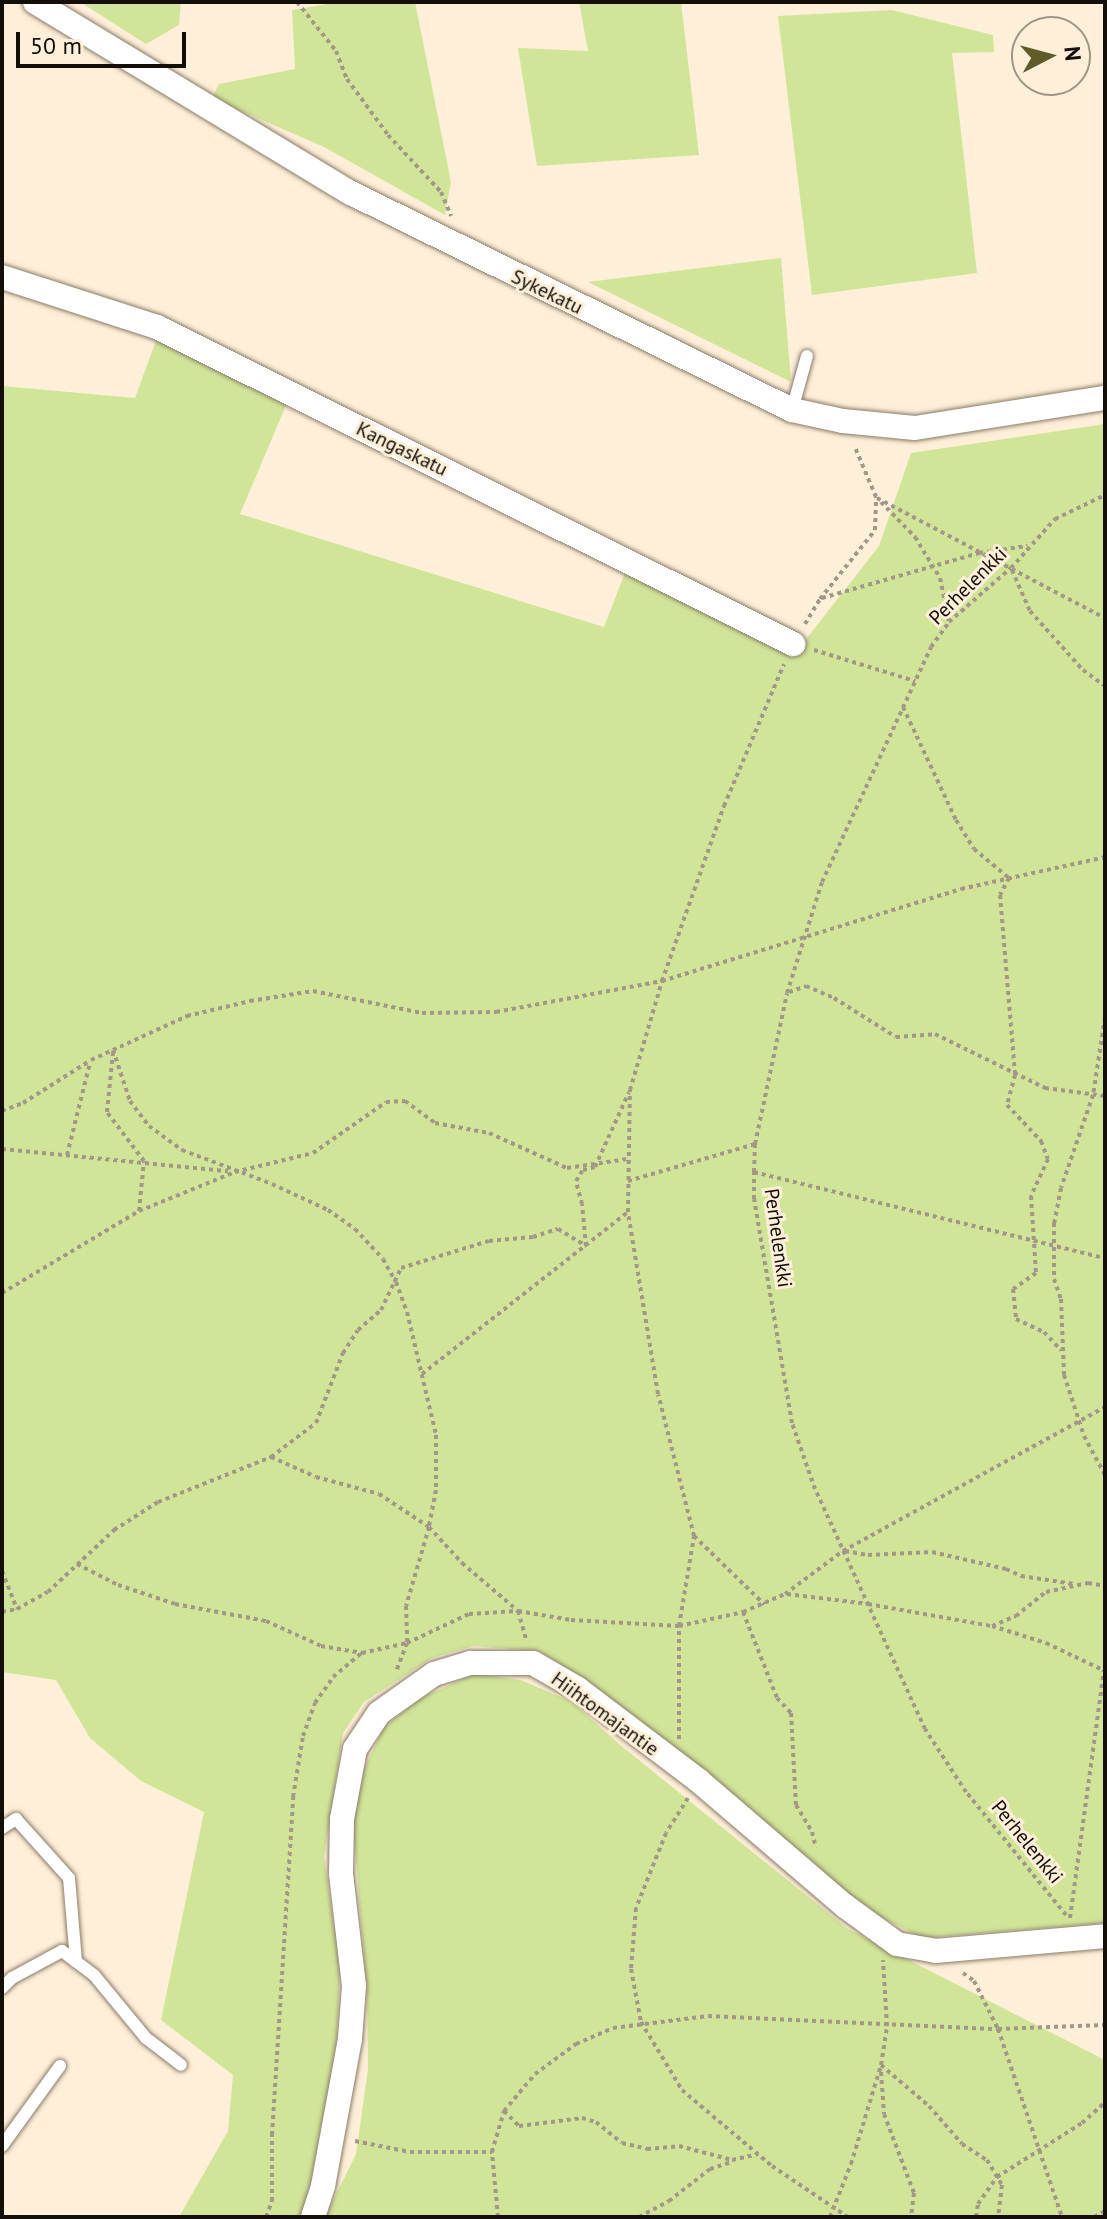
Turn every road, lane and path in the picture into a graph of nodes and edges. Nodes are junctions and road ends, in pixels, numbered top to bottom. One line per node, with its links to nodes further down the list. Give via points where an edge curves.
1 (35, 2): 7 (street, Sykekatu, via 351,193)
2 (297, 2): 3 (path, via 336,51 347,79 388,135 441,192)
3 (456, 229)
4 (2, 277): 18 (street, Kangaskatu, via 157,327)
5 (807, 356): 7 (lane)
6 (1105, 398): 8 (street, Sykekatu, via 915,428)
7 (792, 410): 8 (street, Sykekatu)
8 (843, 421): 10 (path)
9 (1105, 495): 11 (path, Perhelenkki, via 1055,519)
10 (876, 497): 12 (path); 13 (path, via 915,537); 15 (path, via 875,530)
11 (1029, 546): 12 (path); 14 (path, Perhelenkki)
12 (983, 553): 13 (path); 14 (path)
13 (931, 567): 15 (path); 17 (path, via 940,578)
14 (1011, 568): 16 (path); 17 (path, Perhelenkki); 20 (path, via 1030,611 1083,670)
15 (820, 599): 18 (path)
16 (1105, 618)
17 (949, 622): 19 (path, Perhelenkki)
18 (793, 644): 19 (path); 25 (path, via 724,806)
19 (915, 681): 21 (path, Perhelenkki)
20 (1105, 686)
21 (903, 707): 23 (path, via 956,820 974,849); 24 (path, Perhelenkki, via 822,882)
22 (1105, 857): 23 (path)
23 (1009, 878): 24 (path); 30 (path, via 1000,895)
24 (805, 936): 25 (path); 26 (path, Perhelenkki)
25 (662, 981): 28 (path, via 496,1012 422,1013 313,991 187,1016); 31 (path)
26 (787, 993): 30 (path, via 806,986 896,1037 935,1034); 35 (path, Perhelenkki)
27 (1105, 1017): 32 (path)
28 (113, 1050): 29 (path); 39 (path, via 107,1112); 41 (path, via 130,1101 149,1126 182,1150)
29 (91, 1060): 34 (path); 37 (path)
30 (1015, 1075): 32 (path, via 1045,1088); 46 (path, via 1007,1105 1041,1141 1048,1159 1031,1196)
31 (630, 1090): 38 (path); 40 (path)
32 (1093, 1095): 33 (path); 48 (path, via 1061,1188 1054,1223)
33 (1105, 1096)
34 (2, 1111)
35 (755, 1144): 42 (path, Perhelenkki); 43 (path)
36 (2, 1149): 37 (path)
37 (67, 1156): 39 (path)
38 (627, 1158): 40 (path); 43 (path)
39 (144, 1161): 41 (path); 44 (path)
40 (596, 1164): 41 (path, via 567,1168 489,1133 435,1123 405,1101 386,1102 313,1153); 47 (path, via 576,1181)
41 (235, 1172): 44 (path); 50 (path, via 328,1210 355,1229)
42 (754, 1172): 46 (path); 60 (path, Perhelenkki, via 754,1199 792,1423)
43 (628, 1181): 45 (path)
44 (139, 1211): 51 (path)
45 (628, 1212): 47 (path); 59 (path, via 658,1394)
46 (1033, 1242): 48 (path); 52 (path, via 1036,1273 1013,1289 1016,1319 1044,1332)
47 (586, 1246): 50 (path, via 558,1229 489,1241 401,1268); 53 (path)
48 (1056, 1248): 49 (path); 52 (path)
49 (1105, 1258)
50 (396, 1282): 53 (path); 56 (path, via 381,1310 343,1353 316,1423)
51 (2, 1293)
52 (1061, 1350): 55 (path)
53 (422, 1374): 58 (path, via 436,1435 436,1490)
54 (1105, 1407): 55 (path)
55 (1077, 1420): 57 (path); 60 (path)
56 (271, 1457): 58 (path, via 316,1477 379,1494); 61 (path, via 158,1502 114,1530)
57 (1105, 1475)
58 (429, 1527): 69 (path); 74 (path, via 406,1606)
59 (694, 1536): 66 (path); 72 (path)
60 (843, 1551): 63 (path, via 932,1552); 65 (path); 67 (path, Perhelenkki)
61 (77, 1564): 68 (path, via 48,1592); 75 (path, via 175,1604 266,1621 321,1646)
62 (2, 1571): 68 (path)
63 (1074, 1584): 64 (path); 73 (path, via 1046,1592 1016,1616)
64 (1105, 1586)
65 (785, 1594): 66 (path); 67 (path)
66 (765, 1604): 71 (path)
67 (868, 1604): 73 (path); 83 (path, Perhelenkki, via 925,1729 966,1792)
68 (17, 1609): 70 (path)
69 (518, 1611): 72 (path, via 571,1620); 74 (path, via 469,1614); 76 (path)
70 (2, 1612)
71 (743, 1612): 72 (path); 82 (path, via 777,1698 791,1713 796,1805 812,1832)
72 (679, 1626): 79 (path, via 681,1731)
73 (992, 1626): 77 (path)
74 (407, 1643): 75 (path); 78 (path)
75 (362, 1653): 106 (path, via 333,1677 315,1703 303,1736 293,1797 272,2201)
76 (533, 1663): 78 (street, Hiihtomajantie, via 470,1663 434,1674); 79 (street, Hiihtomajantie, via 578,1689)
77 (1105, 1670): 83 (path)
78 (379, 1713): 97 (street, Hiihtomajantie, via 355,1749 342,1819 341,1873 354,1986)
79 (672, 1762): 80 (street, Hiihtomajantie)
80 (699, 1781): 84 (street, Hiihtomajantie); 88 (path, via 666,1833 636,1908 631,1969)
81 (2, 1828): 86 (lane, via 16,1819 69,1878)
82 (816, 1852)
83 (1086, 1930): 85 (street, Hiihtomajantie)
84 (880, 1934): 85 (street, Hiihtomajantie, via 916,1950); 90 (path)
85 (935, 1951): 91 (path, via 974,1981)
86 (76, 1962): 87 (lane, via 62,1951); 92 (lane, via 94,1975 146,2038)
87 (2, 1988)
88 (641, 2022): 90 (path, via 708,2016); 96 (path, via 576,2044 535,2074); 101 (path, via 682,2090)
89 (1105, 2025): 91 (path)
90 (887, 2026): 91 (path); 93 (path)
91 (998, 2029): 99 (path)
92 (181, 2065)
93 (881, 2065): 103 (path, via 929,2106 962,2144 987,2160); 104 (path); 112 (path, via 884,2114 914,2193)
94 (60, 2066): 98 (lane)
95 (1105, 2102): 99 (path)
96 (504, 2111): 100 (path); 102 (path, via 519,2126 582,2118 596,2122 622,2143 647,2149 679,2146 732,2160)
97 (333, 2136): 100 (path, via 410,2152); 107 (street, Hiihtomajantie)
98 (2, 2146)
99 (1039, 2151): 103 (path); 115 (path)
100 (492, 2152): 108 (path)
101 (758, 2154): 102 (path); 104 (path)
102 (746, 2157): 109 (path, via 710,2169)
103 (997, 2177): 113 (path, via 978,2204); 114 (path, via 1002,2185)
104 (835, 2209): 110 (path); 111 (path)
105 (1105, 2211): 116 (path)
106 (266, 2217)
107 (313, 2217)
108 (498, 2217)
109 (639, 2217)
110 (830, 2217)
111 (848, 2217)
112 (911, 2217)
113 (976, 2217)
114 (998, 2217)
115 (1062, 2217)
116 (1094, 2217)

